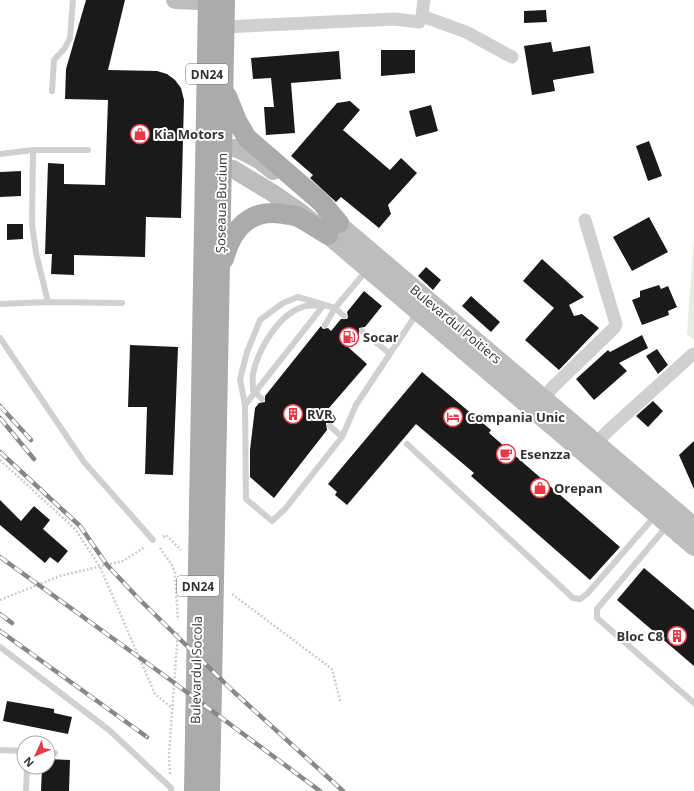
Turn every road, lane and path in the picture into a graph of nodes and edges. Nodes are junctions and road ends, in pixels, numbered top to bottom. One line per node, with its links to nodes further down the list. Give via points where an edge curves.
1 (73, 0): 9 (lane, via 70,38 54,60)
2 (174, 0): 4 (main road)
3 (424, 0): 5 (street)
4 (216, 1): 6 (main road, Șoseaua Bucium / DN24); 10 (main road, Șoseaua Bucium / DN24)
5 (422, 16): 6 (street, via 419,22 395,18); 7 (street, via 466,32)
6 (224, 27): 8 (main road, Șoseaua Bucium / DN24)
7 (512, 57)
8 (223, 85): 10 (main road, Șoseaua Bucium / DN24); 16 (main road, via 237,121 247,138 321,202)
9 (52, 91)
10 (214, 148): 14 (main road, Șoseaua Bucium / DN24); 16 (main road, Bulevardul Poitiers, via 236,148 259,160)
11 (33, 150): 12 (lane); 13 (lane); 19 (lane, via 32,224)
12 (88, 150)
13 (0, 154)
14 (214, 168): 16 (main road, Bulevardul Poitiers, via 232,169 245,175 303,214); 18 (main road, Șoseaua Bucium / DN24); 31 (main road, Șoseaua Bucium / DN24)
15 (585, 220): 33 (street, via 616,324)
16 (333, 229): 17 (main road, Bulevardul Poitiers); 18 (main road, via 297,216 272,212 255,215 239,226 227,248)
17 (373, 263): 23 (main road, Bulevardul Poitiers); 24 (lane)
18 (220, 275): 31 (main road, Șoseaua Bucium / DN24)
19 (48, 302): 20 (lane); 21 (lane)
20 (122, 303)
21 (0, 304)
22 (326, 306): 24 (lane); 32 (lane, via 305,306 276,326 264,345 252,375 253,390); 34 (lane); 34 (lane, via 298,297 283,303 260,320 247,352 240,379)
23 (423, 306): 29 (lane); 33 (main road, Bulevardul Poitiers)
24 (335, 308): 25 (lane); 26 (lane)
25 (344, 316)
26 (325, 325)
27 (362, 331): 29 (lane)
28 (0, 338): 42 (lane, via 84,462)
29 (388, 353): 36 (lane, via 356,405)
30 (693, 354): 38 (street, via 610,428)
31 (210, 381): 57 (main road, Bulevardul Socola / DN24); 58 (main road, Bulevardul Socola / DN24)
32 (262, 399)
33 (539, 404): 38 (main road, Bulevardul Poitiers); 40 (main road, Bulevardul Poitiers)
34 (246, 405): 36 (lane, via 246,499 272,521 285,509)
35 (330, 426): 36 (lane)
36 (342, 437)
37 (407, 444): 40 (lane, via 573,598 580,599 587,594)
38 (596, 444): 40 (main road, Bulevardul Poitiers)
39 (0, 460): 45 (path, via 75,529)
40 (667, 514): 41 (main road, Bulevardul Poitiers); 43 (main road, Bulevardul Poitiers); 50 (lane, via 598,609 597,618)
41 (694, 526)
42 (153, 540): 44 (path, via 166,535); 45 (path, via 141,551 123,561); 51 (path, via 172,564 175,573 178,625)
43 (694, 547)
44 (187, 555)
45 (100, 567): 47 (path, via 60,576); 51 (path, via 155,694)
46 (230, 593): 49 (path, via 332,669)
47 (0, 600)
48 (0, 647): 55 (lane, via 109,730)
49 (340, 701)
50 (694, 703)
51 (173, 709): 55 (path, via 169,754)
52 (0, 750): 53 (lane)
53 (16, 751)
54 (27, 775): 56 (lane)
55 (171, 790)
56 (26, 791)
57 (194, 791)
58 (210, 791)

